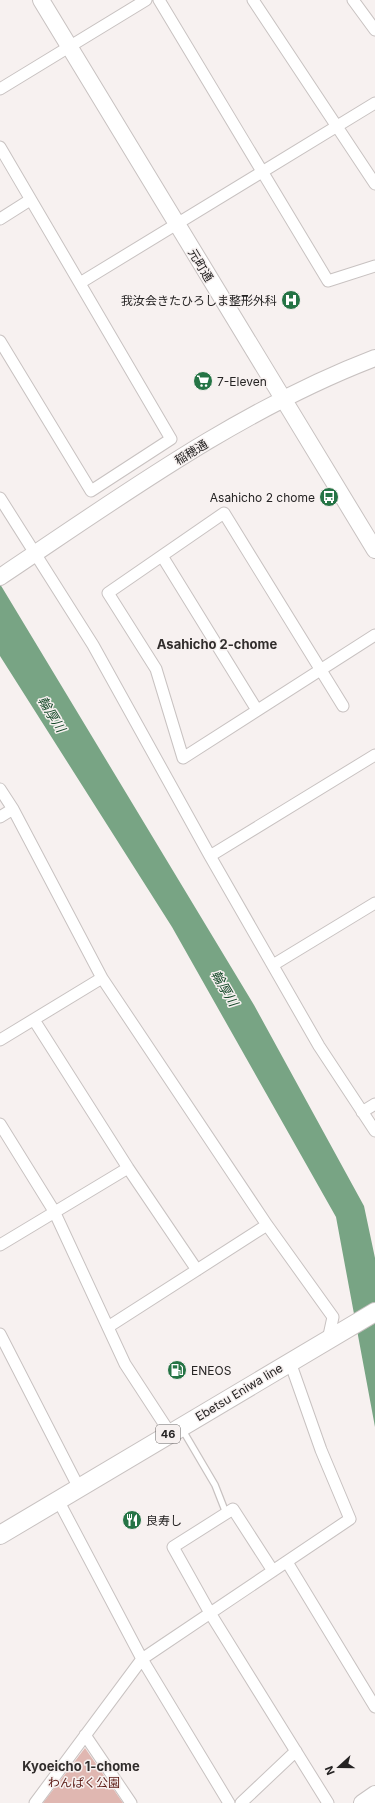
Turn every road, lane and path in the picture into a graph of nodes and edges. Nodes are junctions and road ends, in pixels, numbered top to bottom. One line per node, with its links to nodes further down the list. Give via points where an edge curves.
1 (41, 0): 7 (street, 元町通)
2 (146, 0): 7 (street)
3 (159, 0): 12 (street)
4 (253, 0): 10 (street)
5 (353, 0): 6 (street)
6 (375, 30)
7 (69, 47): 8 (street); 16 (street, 元町通)
8 (0, 89)
9 (375, 103): 10 (street)
10 (336, 127): 12 (street); 13 (street)
11 (0, 147): 14 (street)
12 (262, 171): 16 (street); 17 (street, via 328,281)
13 (375, 184)
14 (30, 200): 15 (street); 18 (street)
15 (0, 219)
16 (176, 224): 18 (street); 21 (street, 元町通)
17 (375, 266)
18 (80, 283): 19 (street, via 172,439 91,491)
19 (0, 341)
20 (375, 358): 21 (street, 稲穂通)
21 (282, 399): 23 (street, 元町通); 24 (street, 稲穂通, via 190,452)
22 (0, 498): 24 (street)
23 (375, 550)
24 (36, 554): 26 (street, 稲穂通); 35 (street, via 93,644)
25 (162, 556): 28 (street, via 224,513); 30 (street); 30 (street, via 108,593 156,669 183,758)
26 (0, 577)
27 (375, 635): 28 (street)
28 (321, 669): 29 (street); 30 (street)
29 (343, 706)
30 (258, 710)
31 (375, 756): 35 (street)
32 (0, 789): 33 (street)
33 (13, 809): 34 (street); 38 (street)
34 (0, 817)
35 (210, 856): 37 (street)
36 (375, 903): 37 (street)
37 (273, 965): 42 (street, via 319,1046)
38 (102, 978): 39 (street); 47 (street)
39 (34, 1020): 40 (street); 45 (street)
40 (0, 1040)
41 (375, 1104): 42 (street)
42 (362, 1112): 44 (street)
43 (0, 1124): 46 (street)
44 (375, 1132)
45 (128, 1168): 46 (street); 49 (street)
46 (54, 1211): 48 (street); 51 (street)
47 (267, 1225): 49 (street); 53 (street, via 333,1317)
48 (0, 1245)
49 (197, 1270): 51 (street)
50 (375, 1312): 53 (main road, Ebetsu Eniwa line / 46)
51 (108, 1326): 55 (street, via 125,1364)
52 (0, 1334): 56 (street)
53 (332, 1338): 54 (main road, Ebetsu Eniwa line / 46)
54 (290, 1362): 55 (main road, Ebetsu Eniwa line / 46); 60 (street, via 321,1450 350,1519)
55 (176, 1430): 56 (main road, Ebetsu Eniwa line / 46); 58 (lane, via 215,1485)
56 (79, 1488): 57 (main road, Ebetsu Eniwa line / 46)
57 (58, 1500): 59 (main road, Ebetsu Eniwa line / 46); 63 (street)
58 (226, 1514): 61 (street, via 233,1509); 62 (street, via 173,1548)
59 (0, 1535)
60 (287, 1562): 61 (street); 64 (street)
61 (273, 1571): 62 (street)
62 (210, 1613): 63 (street); 66 (street)
63 (142, 1659): 65 (street); 70 (street)
64 (375, 1707)
65 (85, 1735): 68 (street); 69 (street)
66 (296, 1751): 71 (street); 72 (street)
67 (375, 1794): 73 (street)
68 (35, 1803)
69 (131, 1803)
70 (229, 1803)
71 (241, 1803)
72 (328, 1803)
73 (362, 1803)

